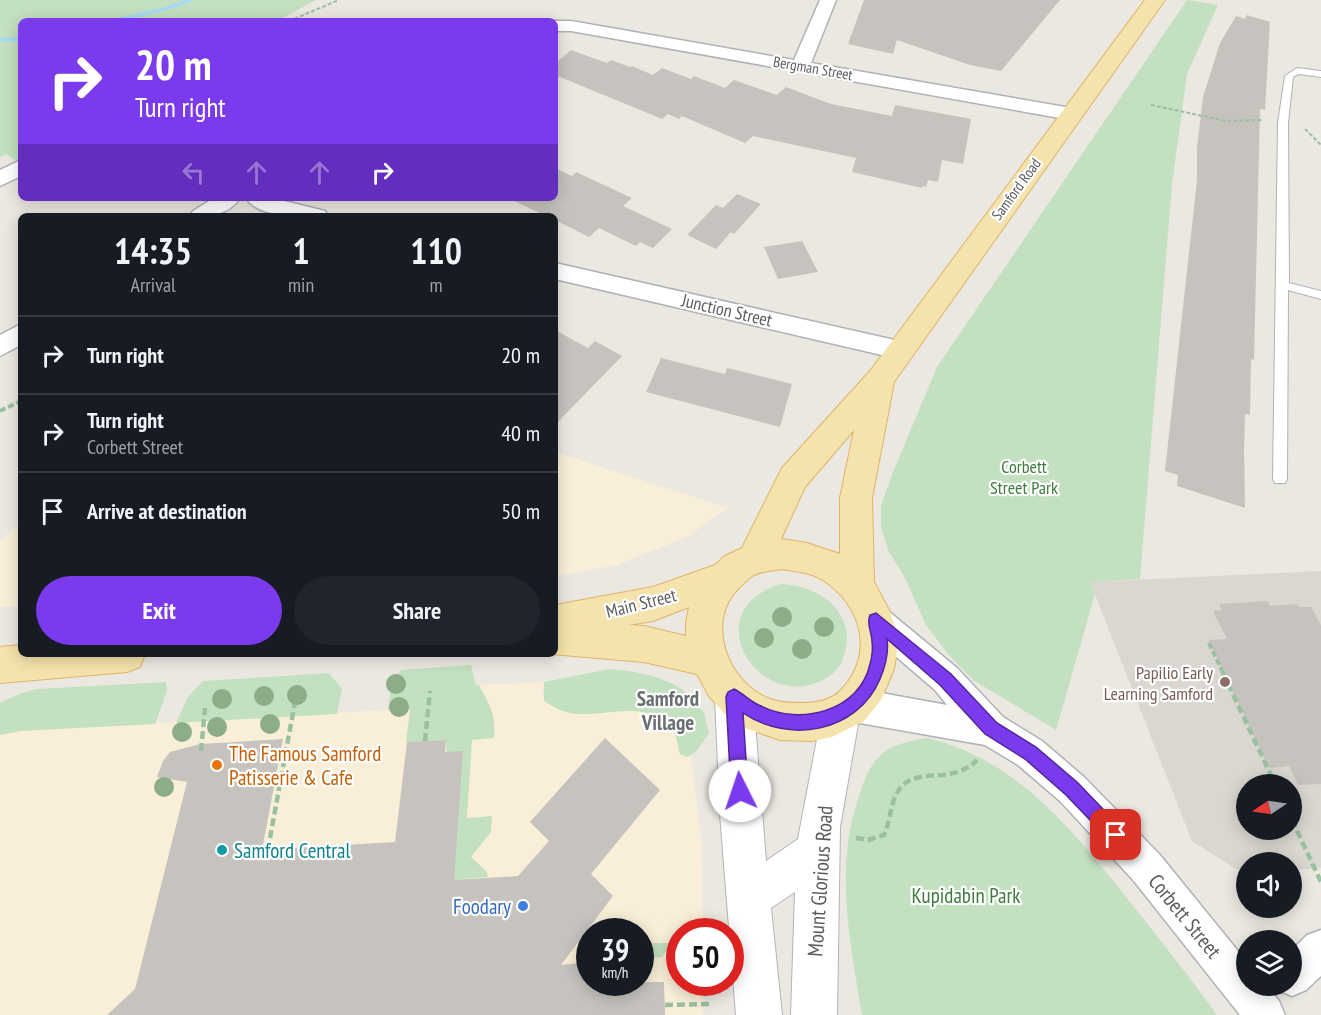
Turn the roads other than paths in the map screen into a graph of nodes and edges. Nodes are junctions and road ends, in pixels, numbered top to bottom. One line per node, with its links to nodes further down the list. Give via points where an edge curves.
1 (828, 0): 4 (street)
2 (1155, 0): 6 (main road, Samford Road)
3 (558, 26): 4 (street, Bergman Street)
4 (801, 66): 6 (street, Bergman Street)
5 (1321, 74): 14 (lane, via 1297,71 1289,76 1283,123)
6 (1071, 114): 18 (main road, Samford Road)
7 (18, 169): 8 (street)
8 (0, 179)
9 (224, 201): 11 (street)
10 (262, 201): 12 (street)
11 (206, 213)
12 (304, 213)
13 (558, 272): 18 (street, Junction Street)
14 (1282, 285): 15 (lane); 20 (lane)
15 (1321, 295)
16 (18, 335): 17 (street)
17 (0, 347)
18 (899, 350): 19 (main road, Samford Road)
19 (880, 379): 21 (main road, Samford Road, via 793,478); 22 (main road, Samford Road, via 856,498)
20 (1280, 479)
21 (740, 568): 22 (main road, via 781,554 808,557 835,568); 24 (main road, Main Street, via 653,604); 27 (main road, via 712,594 703,636)
22 (857, 587): 23 (main road)
23 (876, 620): 30 (main road, via 878,666 869,687); 31 (street, Corbett Street, via 946,680)
24 (558, 621)
25 (558, 638): 27 (main road, Main Street, via 644,644)
26 (92, 657): 28 (main road)
27 (708, 659): 29 (main road, via 718,679)
28 (0, 665)
29 (734, 697): 30 (main road, via 758,714 786,722 816,722); 33 (main road)
30 (848, 709): 31 (street, Corbett Street); 32 (main road, Mount Glorious Road, via 819,828)
31 (985, 743): 36 (street, Corbett Street, via 1030,753 1072,789)
32 (833, 843): 33 (main road); 38 (main road, Mount Glorious Road, via 814,978)
33 (749, 898): 37 (main road)
34 (1321, 949): 35 (street)
35 (1302, 967)
36 (1268, 1002)
37 (759, 1015)
38 (814, 1015)

